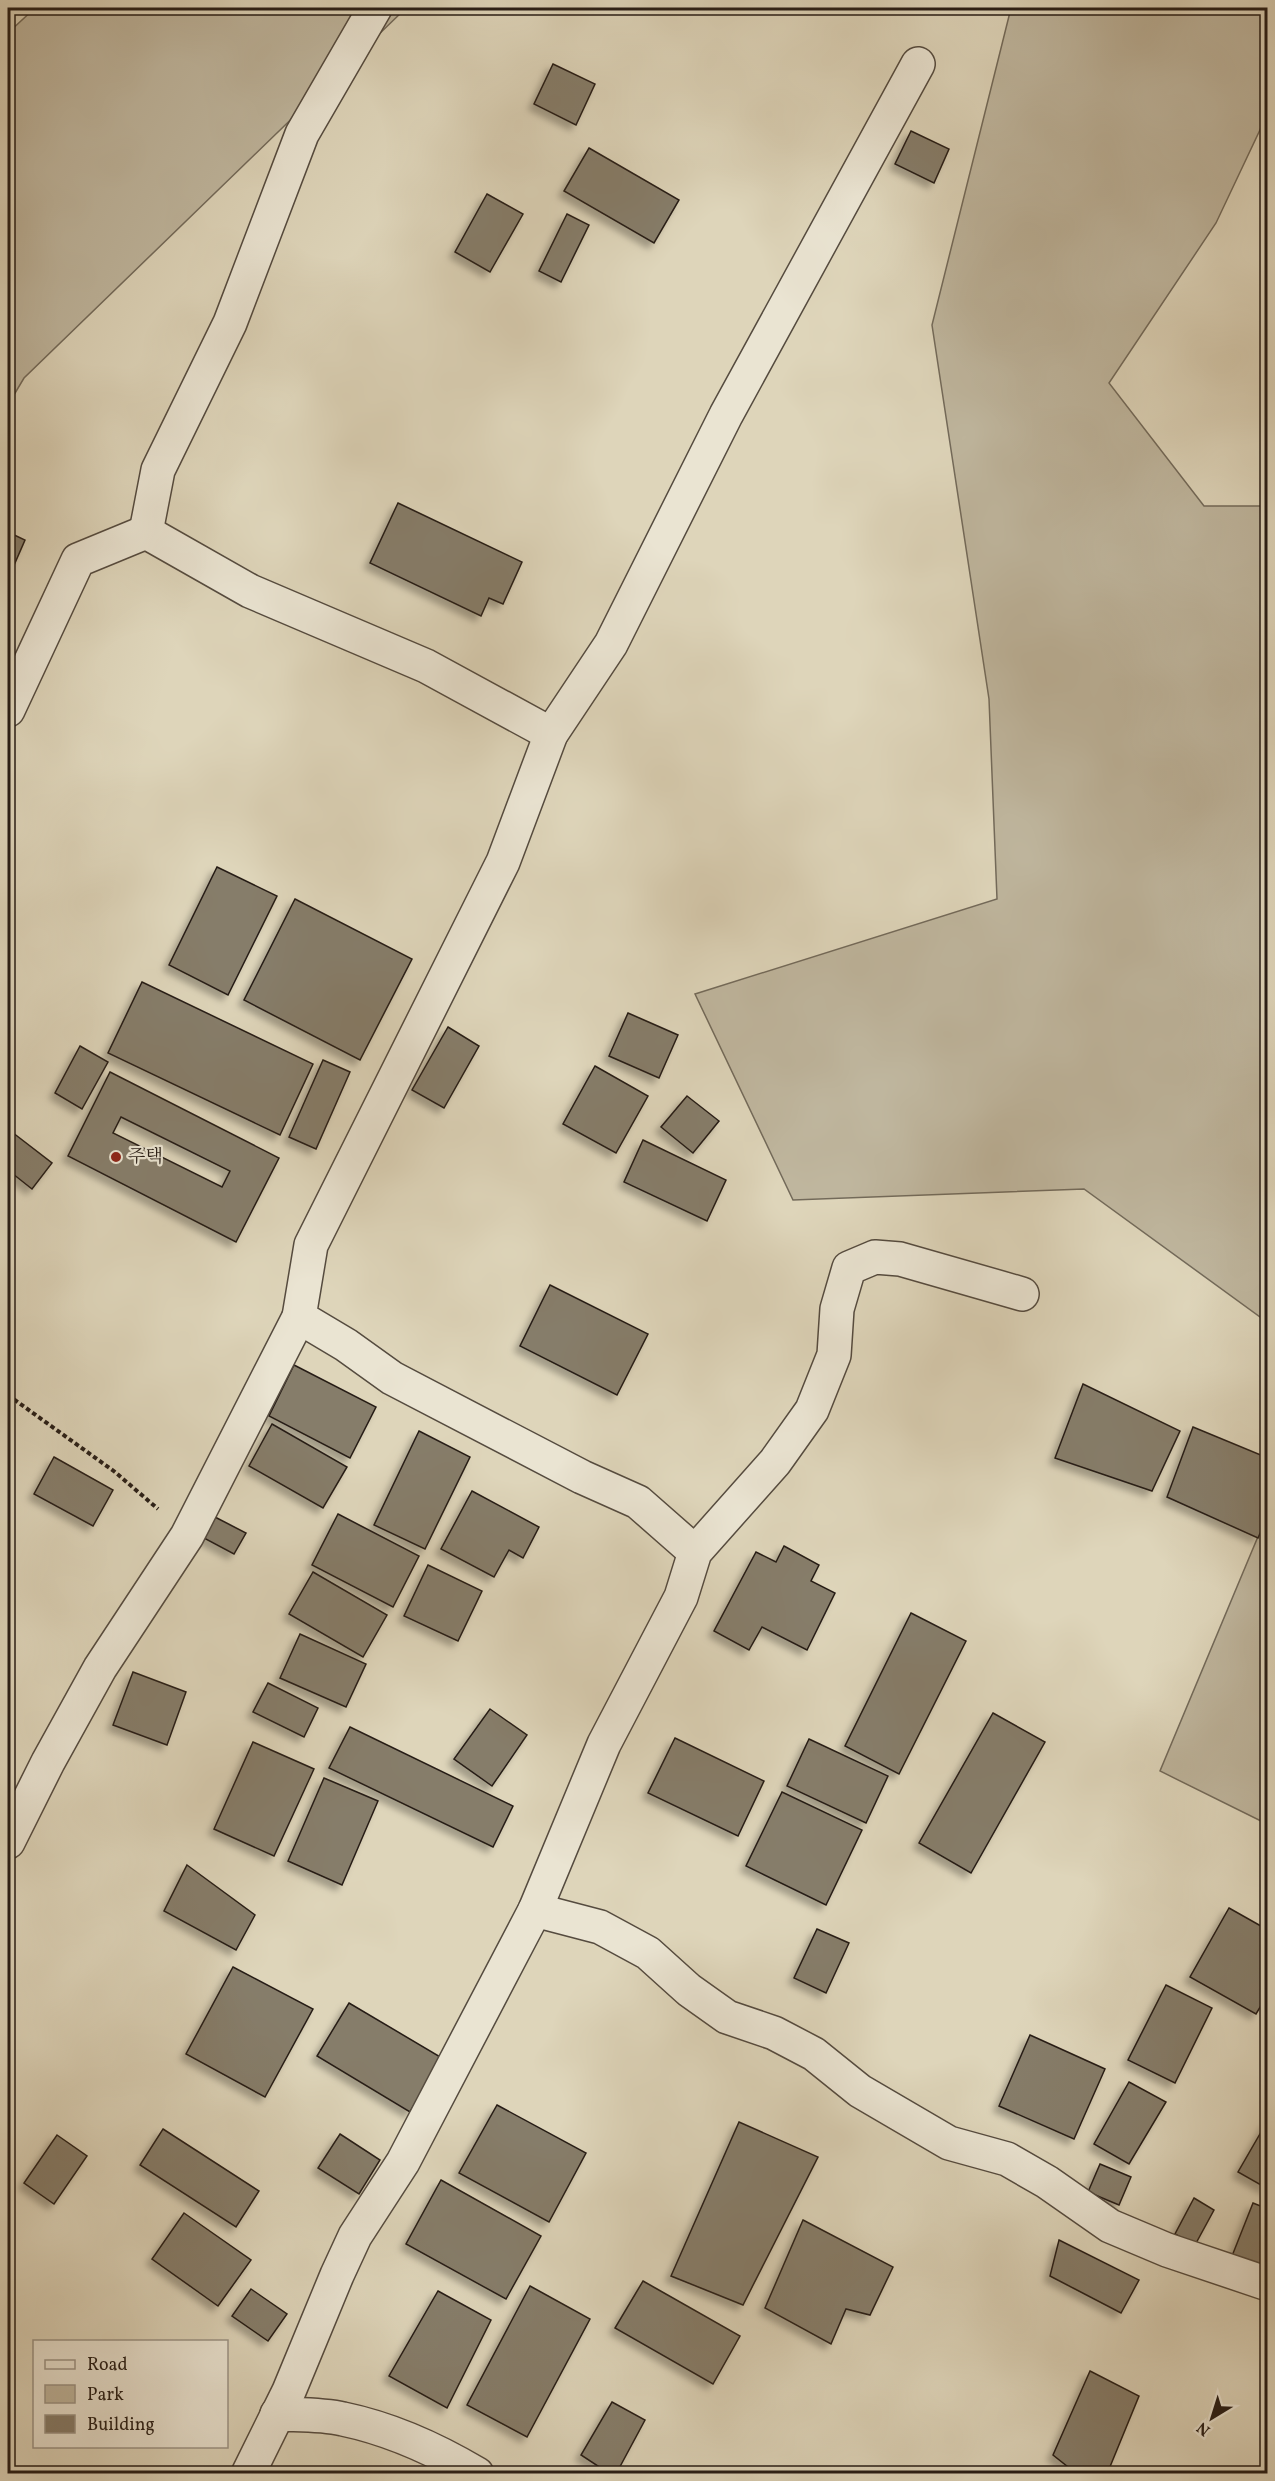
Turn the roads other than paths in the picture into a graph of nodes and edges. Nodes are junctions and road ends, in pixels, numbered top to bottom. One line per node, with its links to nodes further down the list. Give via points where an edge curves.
1 (375, 8): 3 (street, via 302,134 230,323 158,470)
2 (918, 64): 5 (street, via 726,415 611,644)
3 (146, 532): 4 (street, via 78,560); 5 (street, via 250,591 426,666)
4 (8, 710)
5 (551, 734): 7 (street, via 503,861 311,1245)
6 (1022, 1294): 8 (street, via 900,1259 875,1257 849,1268 837,1309 834,1355 812,1410 775,1462)
7 (299, 1317): 8 (street, via 392,1378 638,1502); 9 (street, via 188,1536 100,1668)
8 (695, 1552): 10 (street, via 681,1597 604,1744)
9 (8, 1842)
10 (535, 1910): 11 (street, via 600,1927 648,1953 727,2017 774,2033 814,2054 860,2091 949,2143 1007,2158 1110,2226); 12 (street, via 403,2162 355,2236)
11 (1268, 2284)
12 (277, 2414): 13 (street); 14 (street, via 342,2418 389,2432 440,2452)
13 (248, 2474)
14 (477, 2474)

